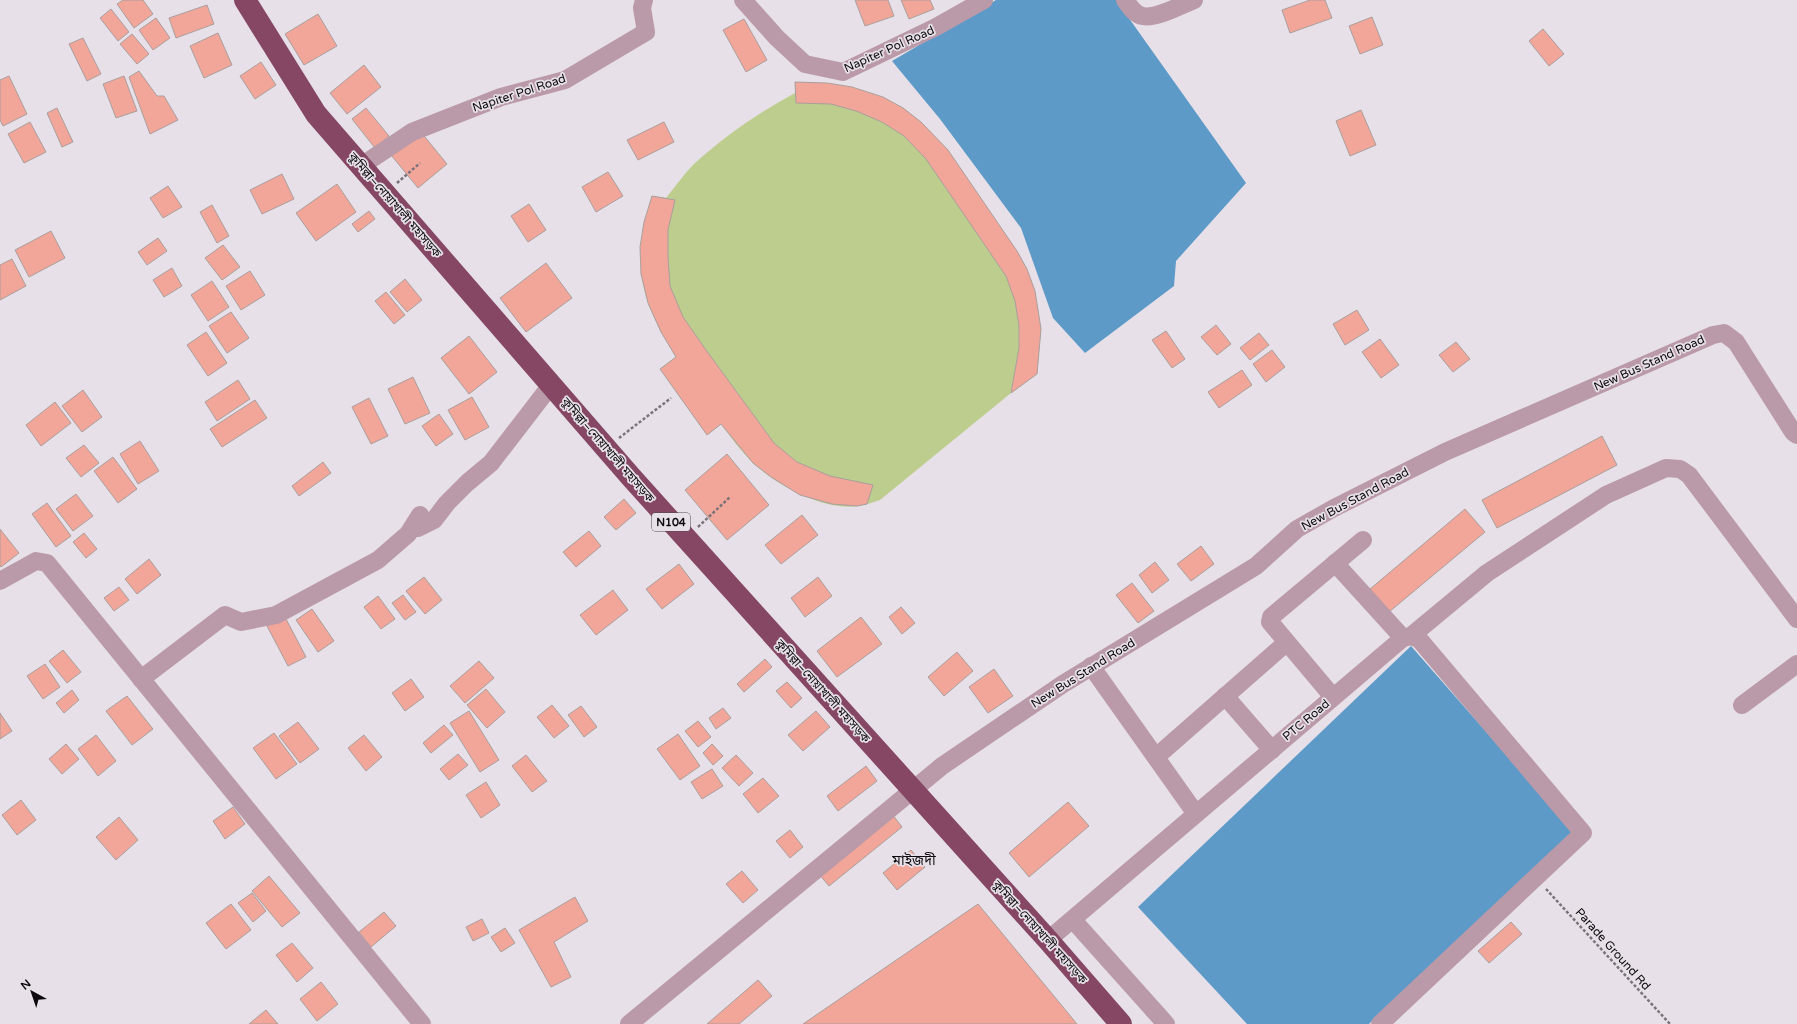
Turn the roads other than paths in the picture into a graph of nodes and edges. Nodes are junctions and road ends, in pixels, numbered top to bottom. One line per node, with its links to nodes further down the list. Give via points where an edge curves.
1 (245, 0): 7 (highway, কুমিল্লা–নোয়াখালী মহাসড়ক / N104, via 316,114)
2 (644, 0): 7 (street, Napiter Pol Road, via 642,8 646,32 565,80 501,97 412,132)
3 (743, 0): 4 (street, Napiter Pol Road, via 777,38 805,64 843,72 936,27)
4 (984, 0)
5 (1125, 0): 6 (street, via 1132,10 1143,16 1154,16)
6 (1194, 0)
7 (361, 166): 8 (highway, কুমিল্লা–নোয়াখালী মহাসড়ক / N104)
8 (551, 385): 18 (street, via 491,463 447,503 434,520 418,528 420,515 408,534 378,560 276,615 241,622 225,615); 24 (highway, কুমিল্লা–নোয়াখালী মহাসড়ক / N104)
9 (1797, 435): 17 (street, New Bus Stand Road, via 1736,342 1724,333 1713,335 1445,452 1334,508 1297,529 1256,566)
10 (1362, 540): 11 (street)
11 (1335, 563): 14 (street); 15 (street, via 1271,617 1272,627)
12 (0, 581): 18 (street, via 36,561 47,563)
13 (1797, 619): 14 (street, PTC Road, via 1689,475 1680,469 1666,468 1606,495 1486,573)
14 (1407, 637): 20 (street, PTC Road); 32 (street, via 1419,639 1583,833)
15 (1286, 643): 19 (street); 20 (street)
16 (1797, 664): 21 (street)
17 (1091, 666): 23 (street); 24 (street, New Bus Stand Road, via 942,766)
18 (141, 679): 28 (street)
19 (1225, 696): 22 (street); 23 (street)
20 (1334, 697): 22 (street, PTC Road)
21 (1742, 706)
22 (1272, 750): 25 (street, PTC Road)
23 (1156, 757): 25 (street)
24 (912, 790): 27 (highway, কুমিল্লা–নোয়াখালী মহাসড়ক / N104); 29 (street, New Bus Stand Road)
25 (1196, 814): 26 (street, PTC Road)
26 (1073, 920): 27 (street, PTC Road); 31 (street)
27 (1048, 940): 30 (highway, কুমিল্লা–নোয়াখালী মহাসড়ক / N104)
28 (422, 1024)
29 (629, 1024)
30 (1121, 1024)
31 (1166, 1024)
32 (1380, 1024)

